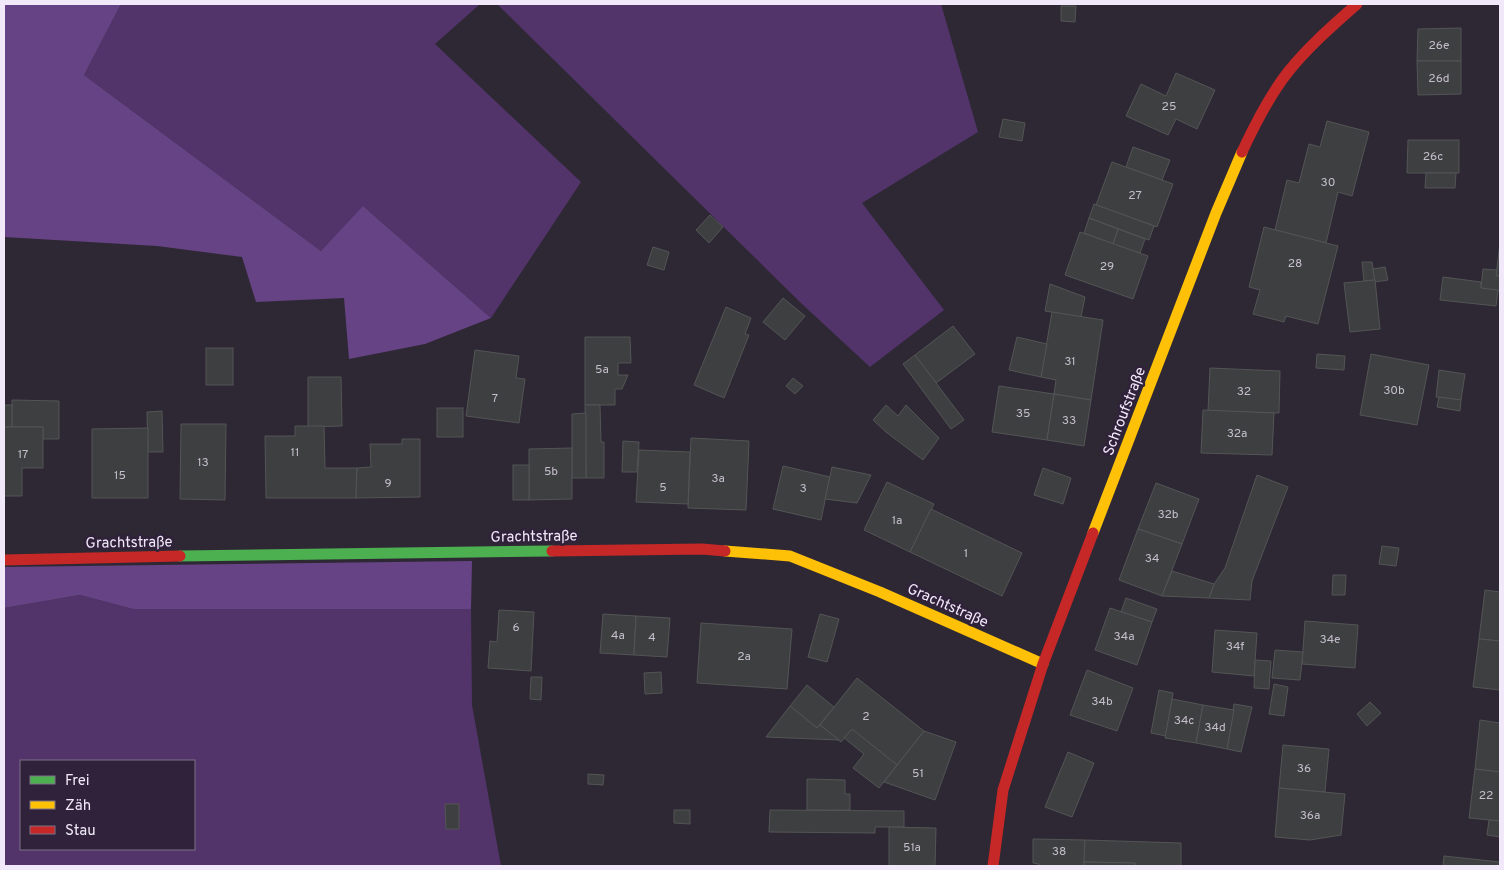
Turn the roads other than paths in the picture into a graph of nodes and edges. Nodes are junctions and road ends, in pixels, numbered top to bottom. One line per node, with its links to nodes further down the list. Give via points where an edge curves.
1 (1357, 4): 3 (street, Schroufstraße, via 1317,39 1280,83 1246,141 1212,221)
2 (4, 560): 3 (street, Grachtstraße, via 702,549 790,556)
3 (1043, 664): 4 (street, Schroufstraße, via 1003,790)
4 (992, 866)

